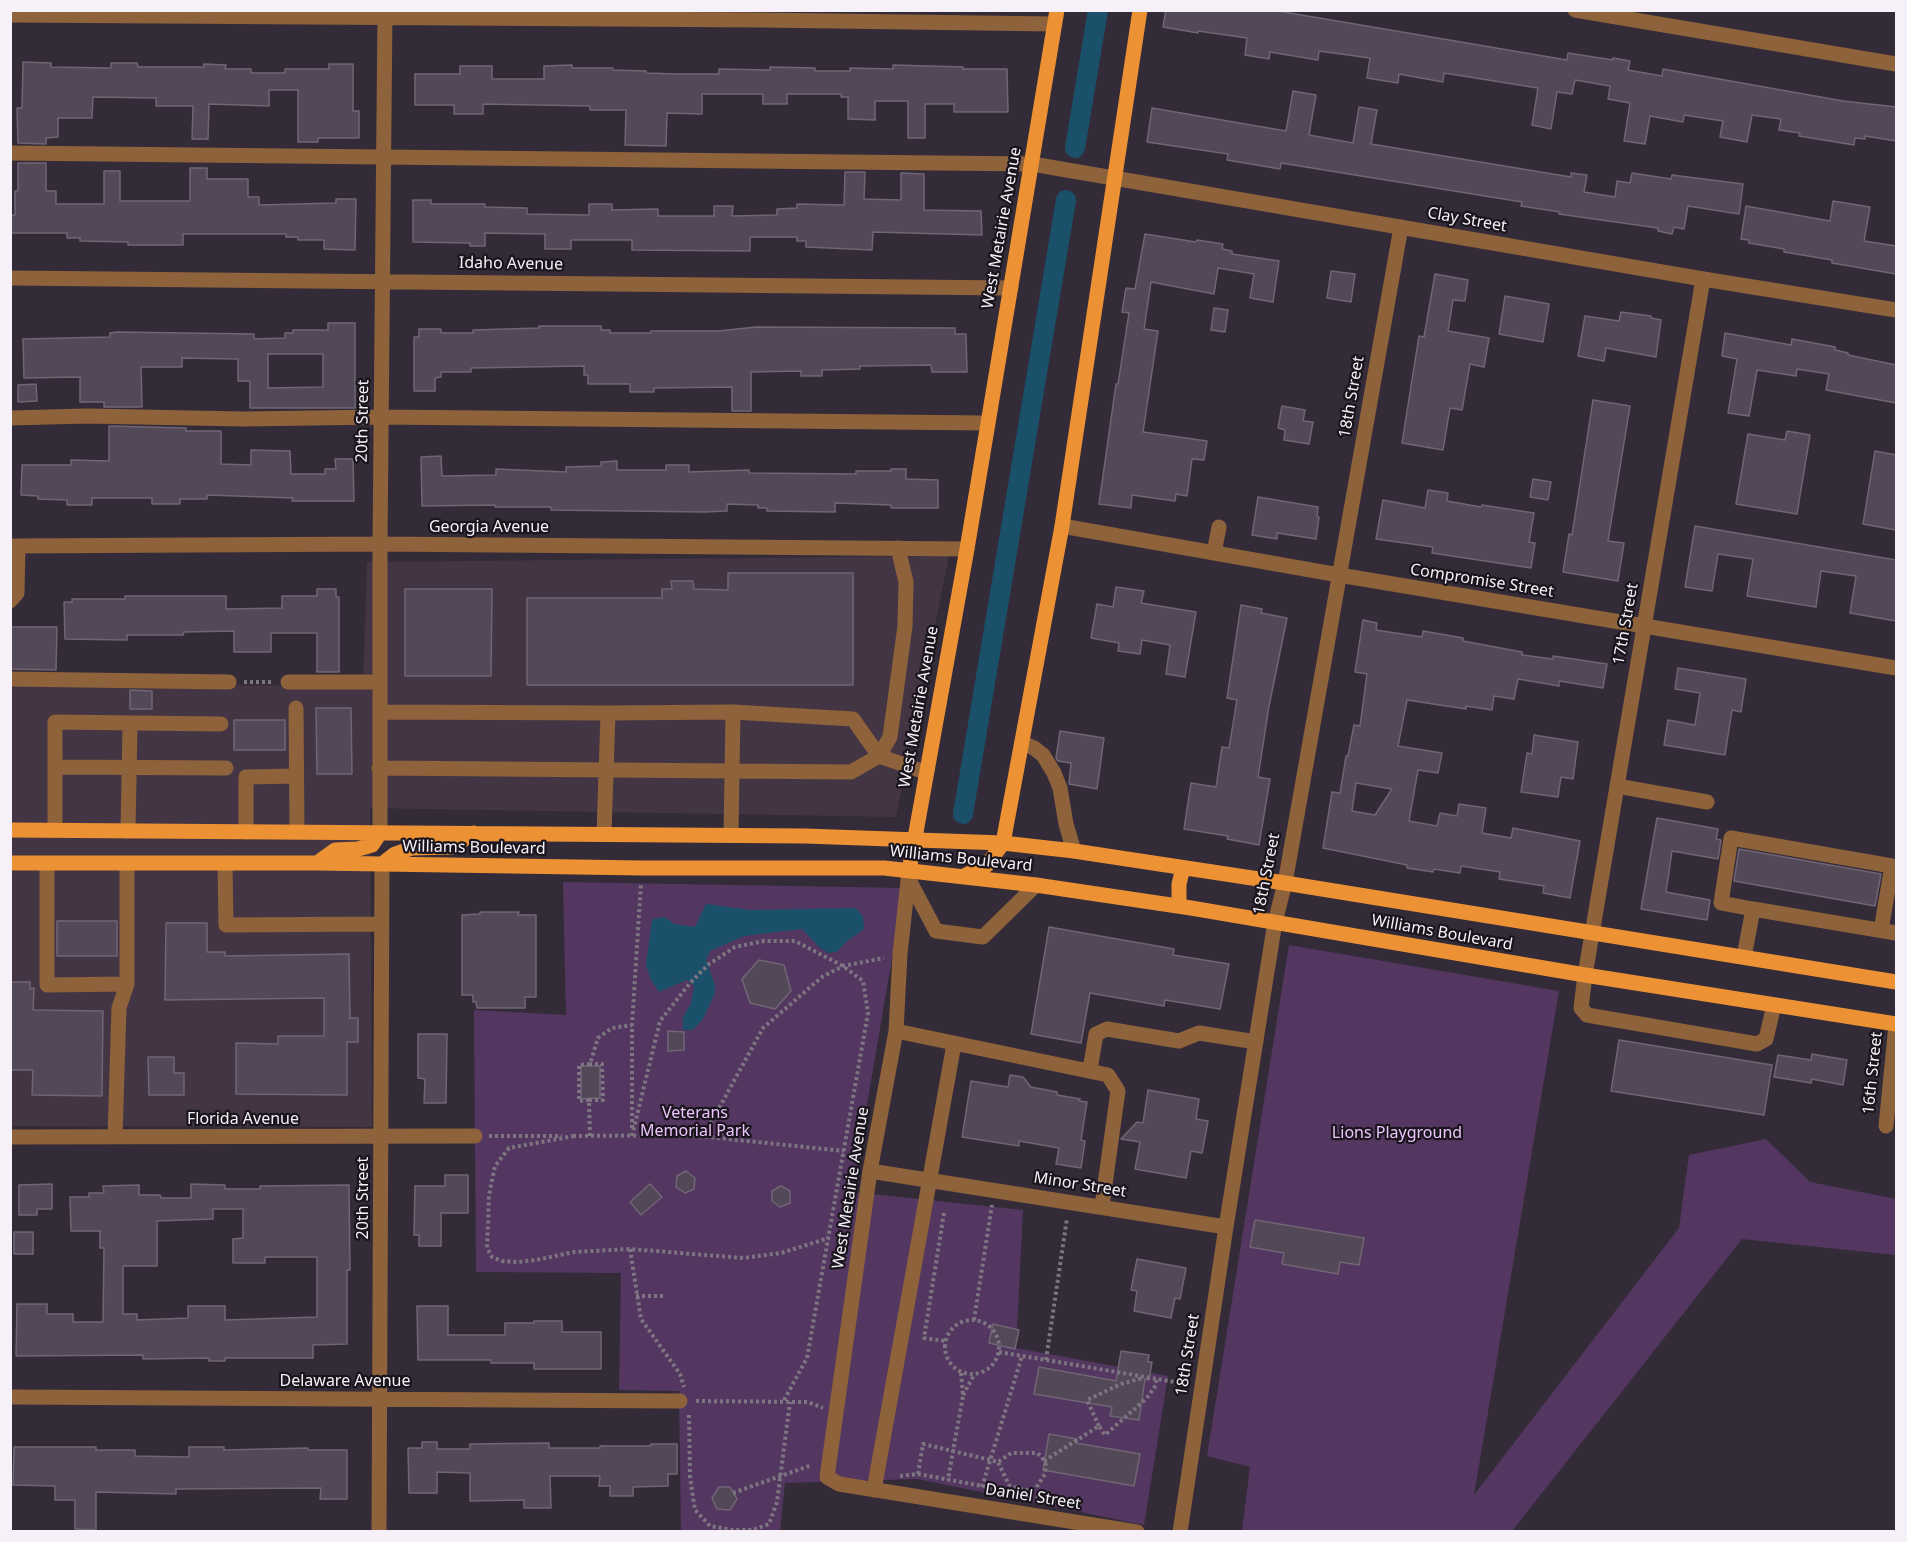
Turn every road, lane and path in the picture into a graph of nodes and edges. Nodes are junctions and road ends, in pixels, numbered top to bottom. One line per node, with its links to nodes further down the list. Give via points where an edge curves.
1 (1140, 10): 10 (main road)
2 (1575, 10): 6 (street)
3 (385, 14): 4 (street); 5 (street, via 760,20); 8 (street, 20th Street)
4 (10, 15)
5 (1055, 17): 9 (main road, West Metairie Avenue)
6 (1896, 64)
7 (10, 153): 8 (street, Clay Street)
8 (384, 156): 9 (street, Clay Street); 14 (street, 20th Street)
9 (1032, 164): 10 (street, Clay Street); 15 (main road, West Metairie Avenue)
10 (1114, 180): 11 (street, Clay Street); 20 (main road)
11 (1401, 227): 13 (street, Clay Street); 27 (street, 18th Street)
12 (10, 278): 14 (street, Idaho Avenue)
13 (1703, 279): 16 (street, Clay Street); 29 (street, 17th Street)
14 (383, 281): 15 (street, Idaho Avenue); 17 (street, 20th Street)
15 (1011, 288): 19 (main road, West Metairie Avenue)
16 (1896, 310)
17 (381, 417): 18 (street); 19 (street); 22 (street, 20th Street)
18 (10, 418)
19 (988, 423): 25 (main road, West Metairie Avenue)
20 (1062, 526): 26 (street, Compromise Street); 41 (main road)
21 (1220, 527): 26 (street)
22 (380, 544): 23 (street, Georgia Avenue); 24 (street, Georgia Avenue); 34 (street, 20th Street)
23 (14, 546): 28 (street, via 17,593)
24 (898, 548): 25 (street, Georgia Avenue); 42 (street, via 906,582 905,626 890,737)
25 (967, 549): 49 (main road, West Metairie Avenue)
26 (1214, 553): 27 (street, Compromise Street)
27 (1339, 575): 29 (street, Compromise Street); 76 (street, 18th Street)
28 (10, 600)
29 (1644, 626): 30 (street, Compromise Street); 51 (street, 17th Street)
30 (1896, 668)
31 (10, 679): 32 (street)
32 (229, 682): 33 (path)
33 (288, 682): 34 (street)
34 (379, 682): 36 (street, 20th Street)
35 (296, 708): 50 (street)
36 (380, 712): 38 (street); 46 (street, 20th Street)
37 (733, 712): 38 (street); 42 (street, via 853,719); 48 (street)
38 (608, 713): 47 (street)
39 (130, 724): 40 (street); 43 (street, via 56,722); 44 (street)
40 (221, 724)
41 (1022, 743): 63 (main road); 64 (street, via 1043,755 1054,773)
42 (879, 756): 48 (street, via 851,772); 49 (street)
43 (55, 766): 44 (street); 54 (street)
44 (129, 767): 45 (street); 55 (street)
45 (226, 768)
46 (380, 768): 47 (street); 58 (street, 20th Street)
47 (605, 771): 48 (street); 60 (street)
48 (732, 771): 61 (street)
49 (925, 772): 62 (main road, West Metairie Avenue)
50 (296, 776): 56 (street, via 246,777); 57 (street)
51 (1617, 786): 52 (street); 83 (street, 17th Street)
52 (1707, 802)
53 (10, 830): 54 (main road, Williams Boulevard)
54 (55, 830): 55 (main road, Williams Boulevard)
55 (128, 831): 56 (main road, Williams Boulevard)
56 (246, 832): 57 (main road, Williams Boulevard)
57 (297, 832): 58 (main road, Williams Boulevard)
58 (380, 833): 59 (main road, Williams Boulevard); 67 (main road, via 372,845 335,850)
59 (474, 833): 60 (main road, Williams Boulevard); 70 (main road, via 452,847 412,848)
60 (604, 834): 61 (main road, Williams Boulevard)
61 (731, 836): 62 (main road, Williams Boulevard)
62 (914, 839): 63 (main road, Williams Boulevard); 74 (main road, West Metairie Avenue)
63 (1003, 843): 64 (main road, Williams Boulevard); 75 (main road, via 987,865)
64 (1074, 851): 73 (main road, Williams Boulevard)
65 (10, 863): 68 (main road, Williams Boulevard)
66 (225, 863): 67 (main road, Williams Boulevard); 69 (main road, Williams Boulevard); 81 (street, via 226,925)
67 (317, 863): 70 (main road, Williams Boulevard)
68 (47, 864): 69 (main road, Williams Boulevard); 90 (street, via 47,985)
69 (127, 864): 90 (street)
70 (382, 864): 72 (main road, Williams Boulevard); 81 (street, 20th Street)
71 (1894, 866): 79 (street, via 1731,838 1721,903); 82 (street)
72 (642, 868): 74 (main road, Williams Boulevard, via 872,868); 93 (path)
73 (1183, 868): 76 (main road, Williams Boulevard); 78 (main road)
74 (908, 874): 75 (main road, Williams Boulevard); 77 (street, via 936,931 983,937); 85 (street, West Metairie Avenue)
75 (964, 876): 77 (main road, Williams Boulevard)
76 (1285, 883): 80 (street, 18th Street); 83 (main road, Williams Boulevard)
77 (1036, 885): 78 (main road, Williams Boulevard)
78 (1179, 906): 80 (main road, Williams Boulevard)
79 (1753, 909): 82 (street); 86 (street)
80 (1275, 922): 88 (main road, Williams Boulevard); 95 (street, 18th Street)
81 (382, 924): 101 (street, 20th Street)
82 (1881, 930): 84 (street)
83 (1592, 932): 86 (main road, Williams Boulevard); 88 (street, 17th Street)
84 (1896, 933)
85 (900, 954): 87 (path); 94 (street, West Metairie Avenue)
86 (1744, 957): 89 (main road, Williams Boulevard)
87 (843, 966): 105 (path, via 795,941 764,941 735,948 710,964 660,1021); 106 (path, via 822,977 763,1028 707,1130); 109 (path, via 863,981 868,1012)
88 (1585, 975): 91 (main road, Williams Boulevard); 91 (street, 17th Street, via 1581,1008 1587,1015 1757,1044 1766,1040)
89 (1896, 982)
90 (127, 984): 108 (street, via 119,1008)
91 (1773, 1005): 92 (main road, Williams Boulevard)
92 (1896, 1024): 100 (street, 16th Street)
93 (632, 1025): 97 (path, via 612,1028 598,1038); 105 (path)
94 (896, 1031): 96 (street); 110 (street, West Metairie Avenue)
95 (1256, 1042): 98 (street, via 1199,1033 1179,1041 1107,1029 1096,1034); 116 (street, 18th Street)
96 (954, 1044): 98 (street); 111 (street)
97 (590, 1064): 99 (path, via 579,1065 579,1101); 99 (path, via 602,1064 603,1100)
98 (1090, 1070): 114 (street, via 1108,1075 1118,1091)
99 (589, 1100): 104 (path)
100 (1886, 1126)
101 (381, 1136): 102 (street, Florida Avenue); 108 (street, Florida Avenue); 133 (street, 20th Street)
102 (475, 1136): 103 (path)
103 (574, 1136): 104 (path); 118 (path, via 509,1148 495,1166 489,1195 487,1248 492,1257 517,1262 574,1252)
104 (590, 1136): 105 (path)
105 (632, 1136): 106 (path)
106 (689, 1136): 109 (path)
107 (10, 1137): 108 (street, Florida Avenue)
108 (114, 1137)
109 (844, 1151): 117 (path)
110 (870, 1171): 111 (street, Minor Street); 137 (street, West Metairie Avenue)
111 (930, 1180): 112 (street, Minor Street); 147 (street)
112 (994, 1190): 113 (street, Minor Street); 121 (path)
113 (1069, 1202): 114 (street, Minor Street); 125 (path)
114 (1102, 1206): 116 (street, Minor Street)
115 (944, 1213): 122 (path, via 924,1338)
116 (1226, 1227): 130 (street, 18th Street)
117 (829, 1238): 118 (path, via 781,1254 743,1258); 135 (path, via 807,1358)
118 (630, 1250): 119 (path)
119 (636, 1296): 120 (path); 134 (path, via 641,1319 680,1374)
120 (665, 1296)
121 (974, 1320): 122 (path, via 954,1326); 123 (path, via 993,1330)
122 (945, 1341): 126 (path, via 947,1360)
123 (999, 1352): 124 (path); 127 (path, via 988,1370)
124 (1022, 1356): 125 (path); 140 (path)
125 (1046, 1360): 128 (path)
126 (961, 1373): 127 (path); 131 (path)
127 (974, 1375): 131 (path)
128 (1145, 1377): 129 (path); 138 (path, via 1087,1400)
129 (1156, 1379): 130 (path); 138 (path, via 1147,1398 1105,1435)
130 (1202, 1387): 151 (street, 18th Street)
131 (963, 1396): 139 (path)
132 (10, 1397): 133 (street, Delaware Avenue)
133 (380, 1399): 134 (street, Delaware Avenue); 149 (street, 20th Street)
134 (686, 1401): 135 (path); 144 (path, via 695,1510 710,1526 753,1530 769,1524)
135 (783, 1402): 136 (path)
136 (790, 1402): 137 (path, via 808,1402); 144 (path)
137 (838, 1413): 147 (street, West Metairie Avenue, via 827,1477 839,1484)
138 (1099, 1426): 141 (path)
139 (953, 1451): 140 (path); 143 (path, via 923,1444); 145 (path)
140 (990, 1460): 142 (path); 146 (path)
141 (1044, 1461): 142 (path, via 1037,1453 1018,1451); 142 (path, via 1041,1481 1036,1488 1022,1492 1009,1485)
142 (998, 1462)
143 (918, 1474)
144 (780, 1478): 148 (path)
145 (948, 1480)
146 (982, 1487)
147 (874, 1490): 150 (street, Daniel Street)
148 (734, 1493)
149 (379, 1532)
150 (1137, 1532)
151 (1180, 1532)

